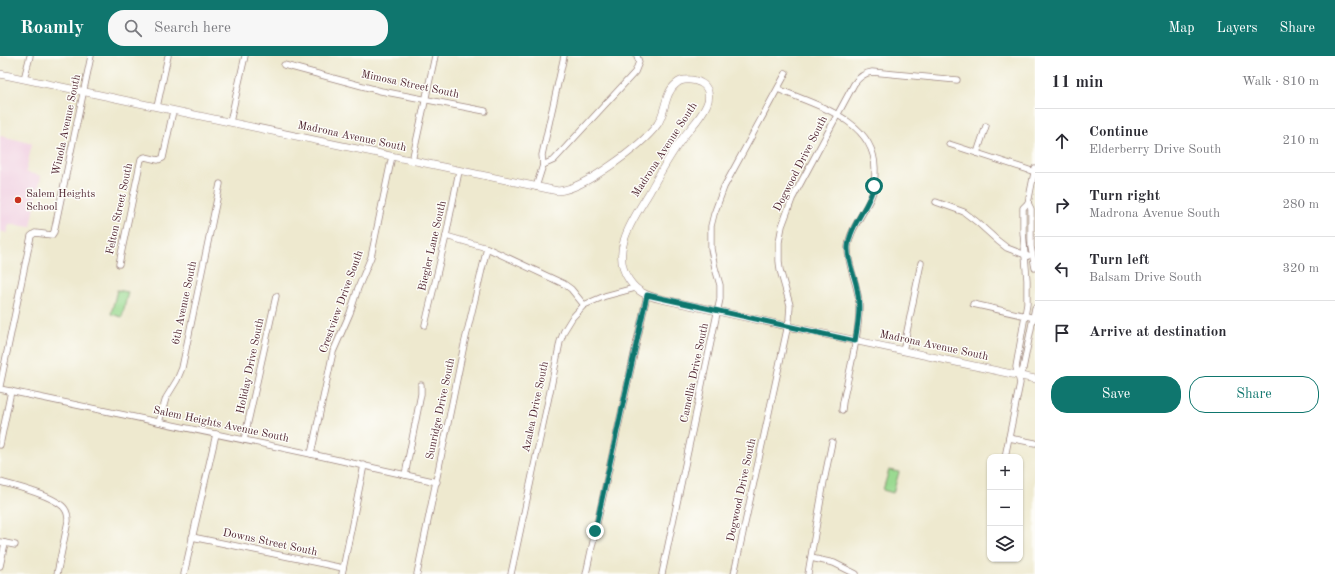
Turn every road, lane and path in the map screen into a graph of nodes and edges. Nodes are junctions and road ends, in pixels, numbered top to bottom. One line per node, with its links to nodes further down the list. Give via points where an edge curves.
1 (30, 56): 11 (street)
2 (91, 56): 14 (street, Winola Avenue South)
3 (168, 56): 16 (street)
4 (245, 56): 20 (street)
5 (435, 56): 15 (street)
6 (564, 56): 26 (street, via 542,155)
7 (637, 56): 26 (street, via 639,62 635,72 554,160)
8 (284, 64): 15 (street, Mimosa Street South)
9 (786, 73): 13 (street, Camellia Drive South)
10 (0, 74): 11 (main road, Madrona Avenue South)
11 (24, 79): 14 (main road, Madrona Avenue South)
12 (957, 80): 19 (street, Dogwood Drive South, via 867,73 858,78)
13 (778, 89): 19 (street); 46 (street, Camellia Drive South, via 724,187 714,214 711,249 721,292)
14 (84, 92): 16 (main road, Madrona Avenue South); 56 (street, Winola Avenue South, via 54,232 52,235 34,233 31,236)
15 (425, 100): 18 (street, Mimosa Street South); 25 (street)
16 (157, 107): 17 (main road, Madrona Avenue South)
17 (173, 111): 20 (main road, Madrona Avenue South); 38 (street, Felton Street South, via 163,158 158,160 145,157 141,160)
18 (485, 111)
19 (838, 115): 50 (street, Dogwood Drive South, via 792,199 782,226 779,242 780,261 790,305); 51 (street, via 863,135 875,163 873,193 848,246 859,303)
20 (230, 122): 24 (main road, Madrona Avenue South)
21 (986, 126): 23 (street)
22 (949, 144): 23 (street)
23 (976, 153): 28 (street)
24 (392, 156): 25 (main road, Madrona Avenue South); 66 (street, Crestview Drive South, via 370,258 333,352)
25 (412, 161): 27 (main road, Madrona Avenue South)
26 (543, 165): 30 (street)
27 (459, 171): 30 (main road, Madrona Avenue South); 33 (street, Biegler Lane South)
28 (1035, 171): 32 (street)
29 (220, 184): 59 (street, 6th Avenue South, via 182,368 166,398)
30 (536, 187): 40 (main road, Madrona Avenue South, via 558,191 583,183 626,154 650,132 660,119 675,84 688,80 705,85 708,97 706,106 666,164 624,241 622,265 627,278)
31 (936, 202): 35 (street, via 964,212 1002,245)
32 (1028, 203): 35 (street, via 1023,208); 36 (street, via 1031,209)
33 (446, 236): 34 (street); 49 (street, Biegler Lane South)
34 (487, 248): 44 (street, via 564,284); 71 (street, Sunridge Drive South)
35 (1025, 255): 36 (street); 47 (street, via 1028,293)
36 (1034, 258): 39 (street)
37 (921, 263): 52 (street)
38 (119, 264)
39 (1035, 268)
40 (635, 288): 41 (main road, Madrona Avenue South); 44 (street, Azalea Drive South, via 598,298)
41 (647, 295): 46 (main road, Madrona Avenue South); 84 (street)
42 (276, 296): 62 (street, Holiday Drive South)
43 (973, 304): 47 (street)
44 (584, 305): 76 (street, Azalea Drive South, via 567,324 560,342)
45 (1035, 308): 48 (street)
46 (718, 312): 50 (main road, Madrona Avenue South); 85 (street, Camellia Drive South)
47 (1025, 316): 48 (street); 53 (street, via 1016,367)
48 (1034, 318): 53 (street, via 1023,369)
49 (425, 325)
50 (788, 327): 51 (main road, Madrona Avenue South); 86 (street, Dogwood Drive South)
51 (855, 341): 52 (main road, Madrona Avenue South); 58 (street)
52 (903, 351): 53 (main road, Madrona Avenue South)
53 (1018, 376): 54 (main road, Madrona Avenue South); 61 (street, via 1020,383)
54 (1035, 379)
55 (421, 385): 69 (street)
56 (0, 388): 57 (street, Salem Heights Avenue South)
57 (11, 391): 59 (street, Salem Heights Avenue South); 65 (street)
58 (842, 410)
59 (159, 422): 60 (street, Salem Heights Avenue South)
60 (216, 434): 62 (street, Salem Heights Avenue South); 72 (street)
61 (1009, 438): 64 (street); 67 (street)
62 (244, 440): 66 (street, Salem Heights Avenue South)
63 (832, 442): 75 (street)
64 (1035, 443)
65 (0, 446)
66 (311, 454): 68 (street, Salem Heights Avenue South)
67 (1006, 454)
68 (364, 465): 69 (street, Salem Heights Avenue South); 78 (street)
69 (405, 475): 71 (street, Salem Heights Avenue South)
70 (0, 482): 79 (street, via 36,493 64,507 68,521)
71 (436, 482): 81 (street, Sunridge Drive South)
72 (192, 537): 78 (street, Downs Street South); 80 (street)
73 (3, 543): 74 (street); 77 (street)
74 (15, 545)
75 (811, 558): 87 (street); 88 (street, via 834,563)
76 (514, 565): 82 (street, Azalea Drive South); 83 (street)
77 (0, 566)
78 (343, 571)
79 (57, 574)
80 (184, 574)
81 (417, 574)
82 (511, 574)
83 (516, 574)
84 (586, 574)
85 (662, 574)
86 (734, 574)
87 (808, 574)
88 (856, 574)

